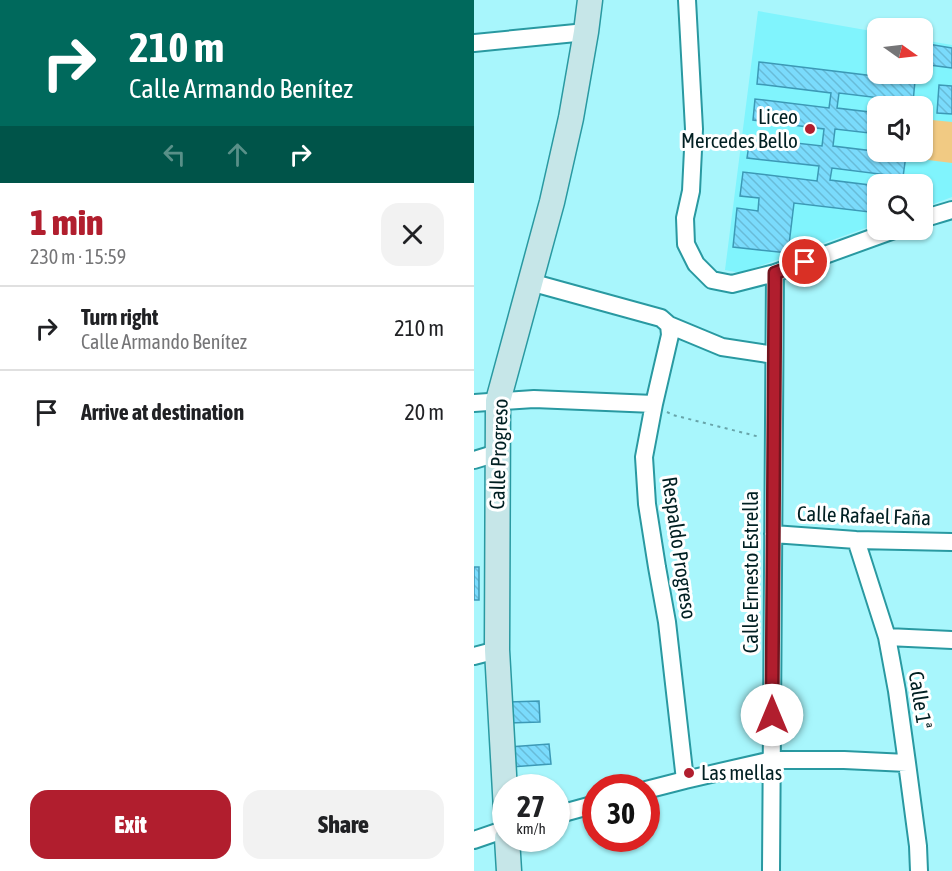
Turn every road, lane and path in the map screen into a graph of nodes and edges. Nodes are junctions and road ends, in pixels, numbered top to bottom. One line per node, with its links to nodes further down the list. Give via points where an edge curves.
1 (590, 0): 3 (street, Calle Progreso)
2 (687, 0): 8 (street, via 694,129 691,190 685,218 687,244 696,264 712,280 732,284)
3 (586, 32): 4 (street); 9 (street, Calle Progreso, via 572,118)
4 (474, 43)
5 (952, 210): 6 (street)
6 (933, 216)
7 (867, 240): 8 (street)
8 (775, 273): 11 (street, Calle Ernesto Estrella)
9 (530, 282): 10 (street, via 661,318); 12 (street, Calle Progreso)
10 (669, 325): 11 (street, via 722,347); 14 (street, Respaldo Progreso)
11 (774, 355): 15 (street, Calle Ernesto Estrella)
12 (498, 401): 13 (street); 14 (street); 16 (street, Calle Progreso)
13 (474, 403)
14 (654, 404): 15 (path, via 674,416); 26 (street, Respaldo Progreso, via 644,457 647,504 667,622)
15 (774, 440): 17 (street, Calle Ernesto Estrella)
16 (485, 457): 22 (street, Calle Progreso)
17 (773, 534): 18 (street, Calle Rafael Faña); 23 (street, Calle Ernesto Estrella)
18 (855, 540): 19 (street, Calle Rafael Faña); 20 (street, Calle 1ª)
19 (952, 542)
20 (887, 637): 21 (street); 24 (street, Calle 1ª)
21 (952, 640)
22 (485, 653): 25 (street, Calle Progreso)
23 (772, 760): 24 (street); 26 (street); 32 (street, Calle Ernesto Estrella)
24 (907, 763): 33 (street, Calle 1ª)
25 (501, 774)
26 (685, 780): 27 (street)
27 (660, 786)
28 (492, 834): 29 (street)
29 (474, 840)
30 (508, 852): 31 (street)
31 (509, 871)
32 (771, 871)
33 (919, 871)

